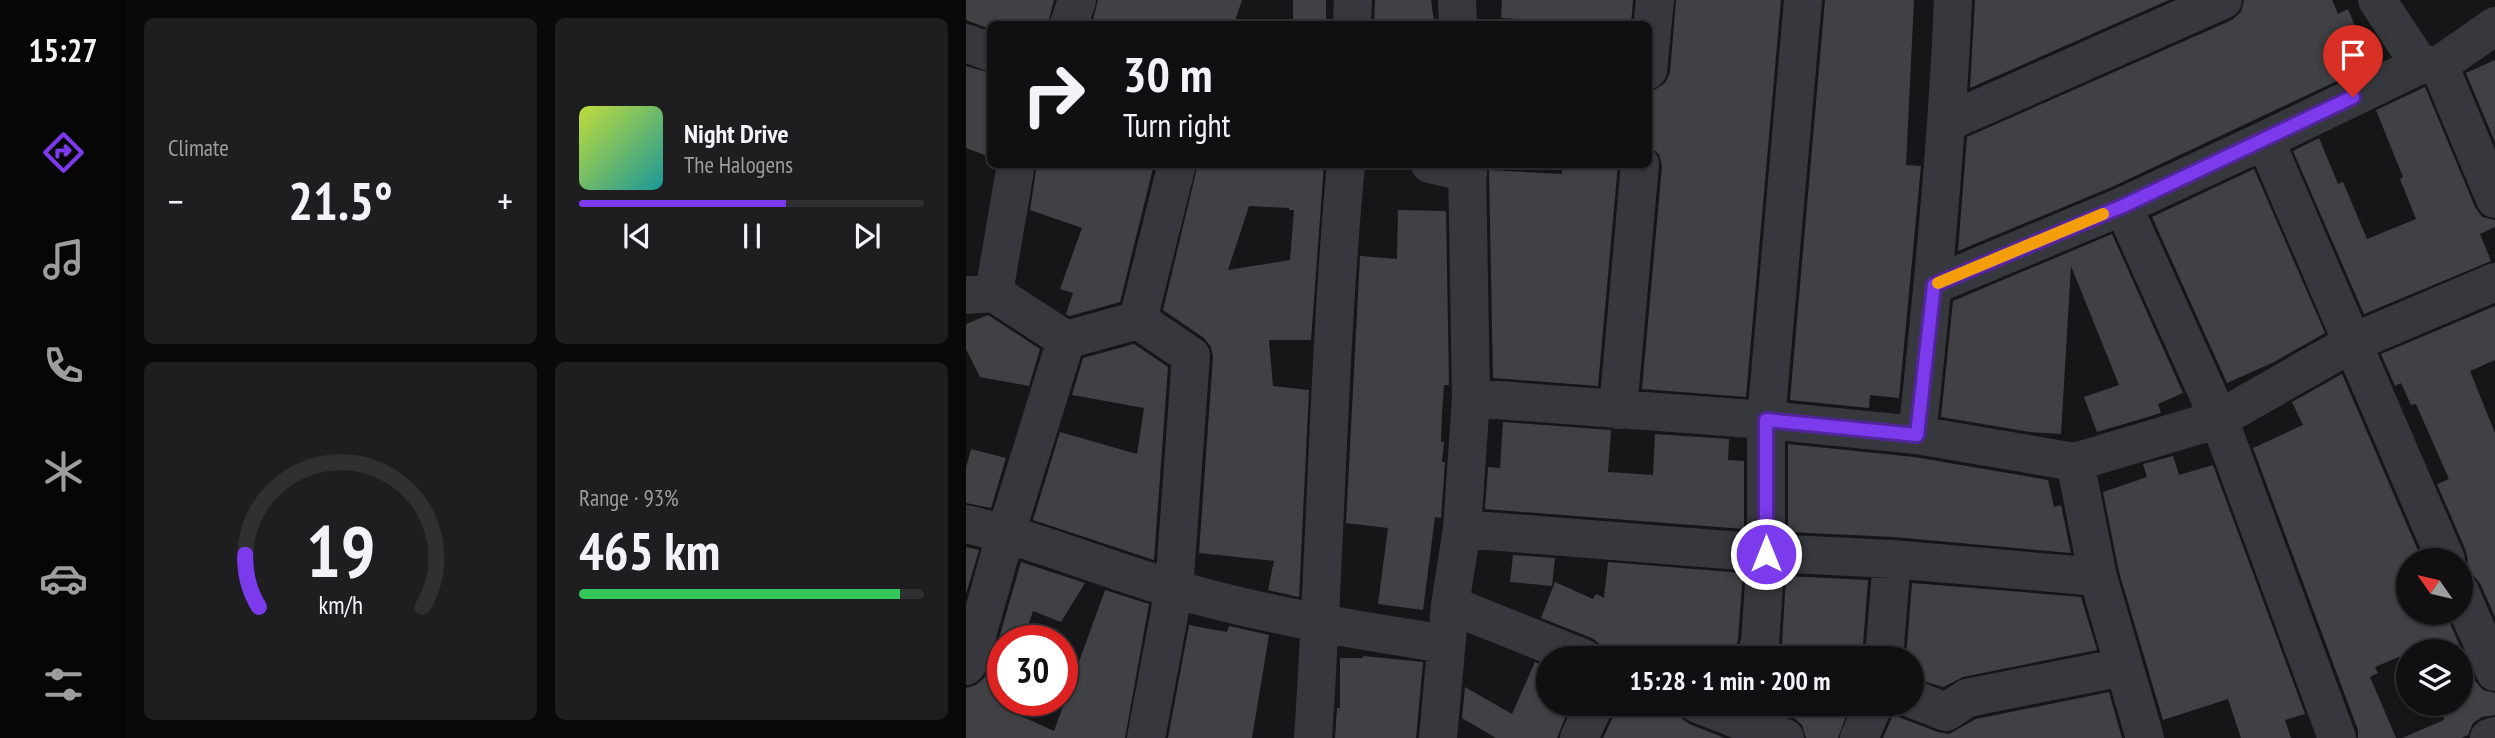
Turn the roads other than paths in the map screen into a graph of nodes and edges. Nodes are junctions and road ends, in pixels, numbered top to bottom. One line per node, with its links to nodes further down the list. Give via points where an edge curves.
1 (1077, 0): 9 (street)
2 (1353, 0): 10 (street)
3 (1457, 0): 11 (street)
4 (1655, 0): 13 (street)
5 (1803, 0): 35 (street)
6 (1953, 0): 17 (street)
7 (2223, 0): 17 (street)
8 (2377, 0): 16 (street)
9 (1070, 21)
10 (1352, 21)
11 (1458, 21)
12 (2495, 26): 16 (street)
13 (1652, 30)
14 (966, 43): 15 (street)
15 (987, 51)
16 (2429, 65): 18 (street); 24 (street)
17 (1948, 122): 27 (street)
18 (2265, 141): 25 (street); 31 (street)
19 (1015, 168): 28 (street)
20 (1176, 168): 29 (street)
21 (1346, 168): 48 (street, via 1336,272)
22 (1640, 168): 33 (street)
23 (1467, 169): 32 (street)
24 (2495, 199)
25 (2123, 206): 27 (street); 34 (street)
26 (2495, 282): 31 (street)
27 (1934, 285): 36 (street)
28 (980, 294): 30 (street)
29 (1138, 320): 30 (street); 45 (street, via 1191,356)
30 (1066, 340): 40 (street)
31 (2352, 343): 34 (street); 41 (street)
32 (1471, 398): 33 (street); 39 (street)
33 (1618, 410): 35 (street)
34 (2219, 419): 37 (street); 68 (street)
35 (1766, 420): 36 (street); 42 (street)
36 (1917, 435): 37 (street)
37 (2075, 462): 44 (street)
38 (966, 524): 40 (street)
39 (1462, 529): 42 (street); 46 (street)
40 (1006, 533): 45 (street); 53 (street)
41 (2441, 548)
42 (1766, 554): 43 (street); 51 (street)
43 (1892, 559): 44 (street); 52 (street)
44 (2098, 577): 54 (street)
45 (1174, 589): 48 (street); 61 (street)
46 (1450, 605): 49 (street); 50 (street)
47 (2473, 622): 55 (street)
48 (1321, 624): 49 (street); 62 (street)
49 (1446, 644): 63 (street)
50 (1553, 646)
51 (1759, 646)
52 (1885, 646)
53 (966, 666)
54 (2123, 667): 56 (street, via 1967,698 1946,712); 67 (street)
55 (2495, 672)
56 (1924, 703)
57 (1589, 716): 64 (street)
58 (1723, 716): 65 (street)
59 (1869, 716): 66 (street)
60 (2495, 736): 69 (street)
61 (1146, 738)
62 (1313, 738)
63 (1438, 738)
64 (1579, 738)
65 (1785, 738)
66 (1860, 738)
67 (2145, 738)
68 (2337, 738)
69 (2489, 738)

